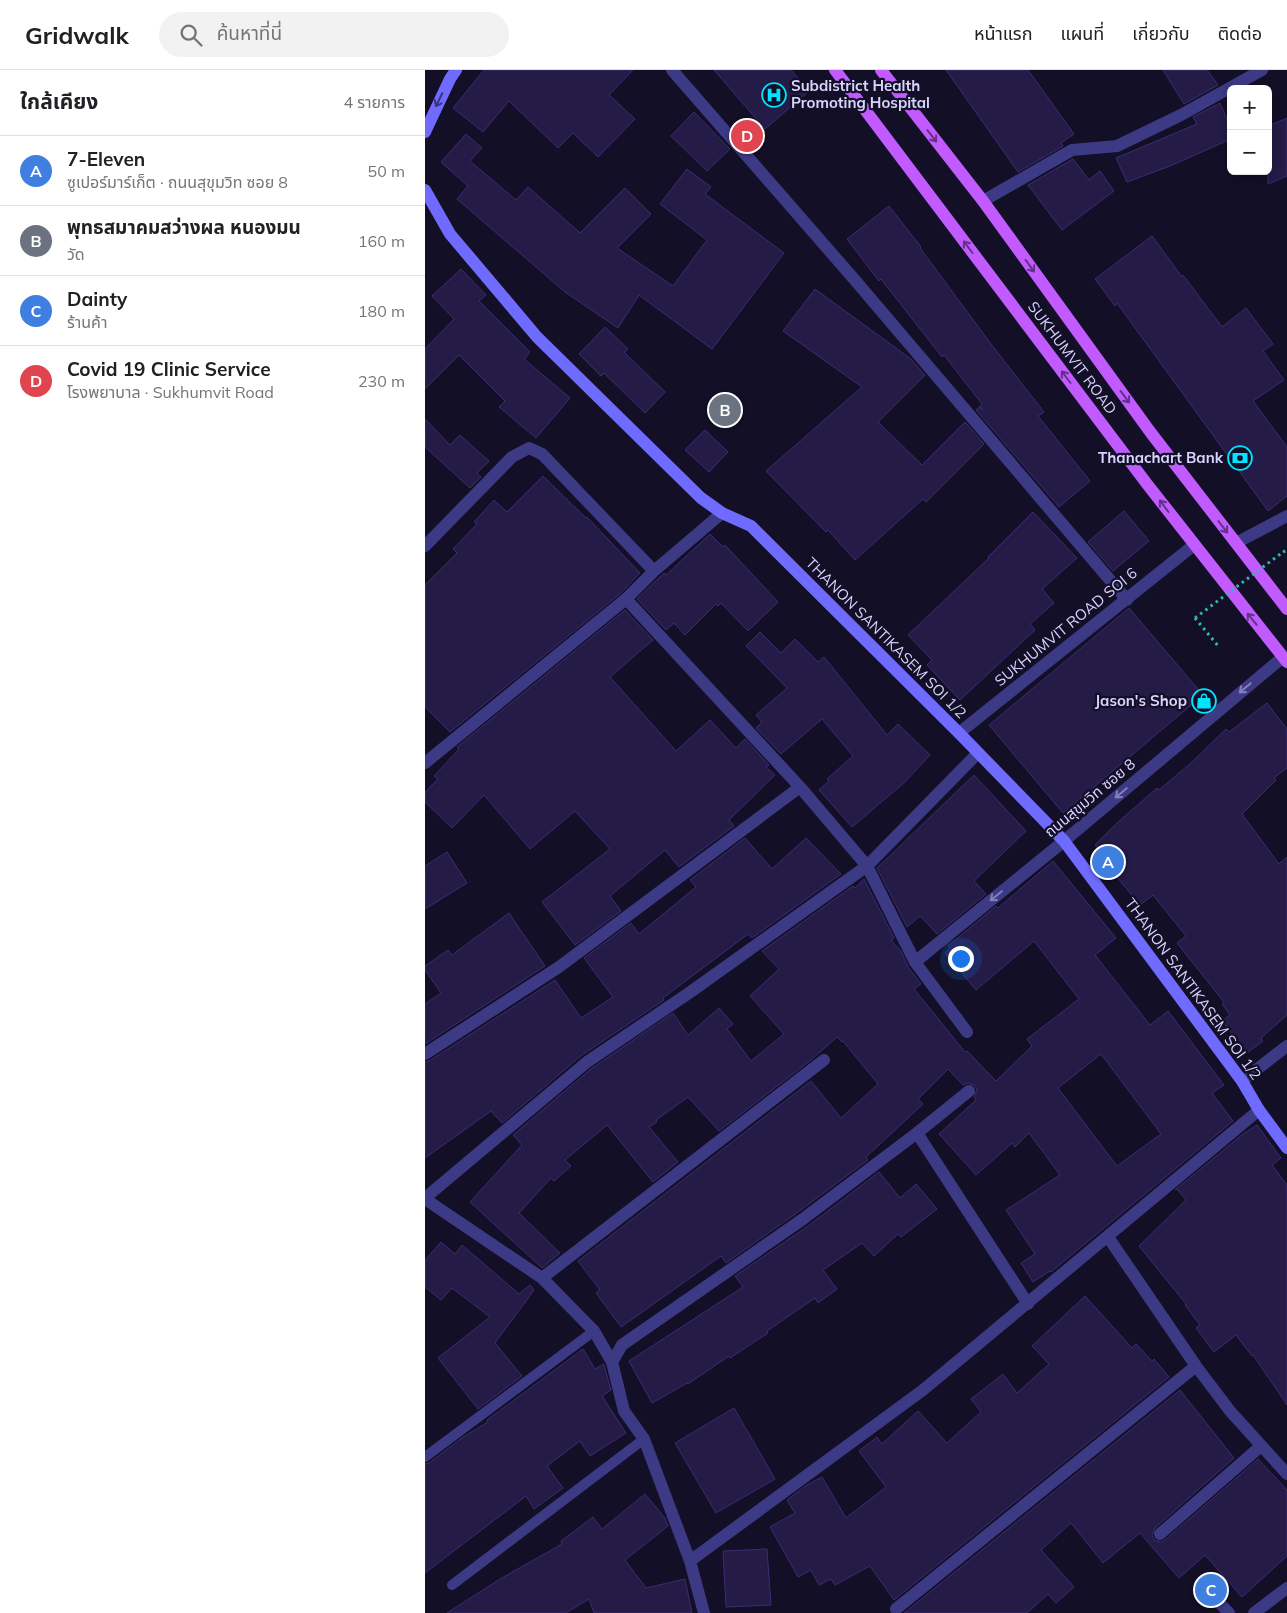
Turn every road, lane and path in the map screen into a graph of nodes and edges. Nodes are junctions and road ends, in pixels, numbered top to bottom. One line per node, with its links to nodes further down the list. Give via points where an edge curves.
1 (456, 70): 6 (street, one-way to 6)
2 (672, 70): 17 (street)
3 (835, 70): 12 (main road, SUKHUMVIT ROAD, one-way to 3)
4 (881, 70): 8 (main road, SUKHUMVIT ROAD, one-way to 8)
5 (1262, 70): 8 (street, via 1181,116 1117,146 1072,150)
6 (425, 132)
7 (425, 193): 9 (street, THANON SANTIKASEM SOI 1/2, via 451,234 537,337 701,498)
8 (983, 202): 11 (main road, SUKHUMVIT ROAD, one-way to 11)
9 (722, 513): 15 (street); 21 (street, THANON SANTIKASEM SOI 1/2, via 751,526)
10 (1287, 516): 11 (street)
11 (1235, 543): 18 (main road, SUKHUMVIT ROAD)
12 (1194, 545): 17 (street, SUKHUMVIT ROAD SOI 6); 20 (main road, SUKHUMVIT ROAD, one-way to 12)
13 (425, 546): 15 (street, via 512,457 529,448 542,454)
14 (1287, 550): 19 (path, bridge, via 1195,618)
15 (654, 571): 16 (street)
16 (626, 599): 23 (street); 24 (street)
17 (1127, 600): 21 (street, SUKHUMVIT ROAD SOI 6)
18 (1287, 609)
19 (1219, 647)
20 (1285, 660): 25 (street, ถนนสุขุมวิท ซอย 8, one-way to 25)
21 (959, 734): 22 (street, THANON SANTIKASEM SOI 1/2)
22 (977, 754): 25 (street, THANON SANTIKASEM SOI 1/2); 26 (street)
23 (425, 763)
24 (800, 787): 26 (street); 30 (street, via 559,967)
25 (1064, 841): 27 (street, ถนนสุขุมวิท ซอย 8, one-way to 27); 32 (street, THANON SANTIKASEM SOI 1/2)
26 (867, 866): 27 (street); 37 (street, via 587,1062)
27 (915, 962): 28 (street)
28 (967, 1032)
29 (1287, 1046): 32 (street)
30 (425, 1054)
31 (824, 1060): 39 (street)
32 (1242, 1081): 34 (street, THANON SANTIKASEM SOI 1/2)
33 (969, 1091): 35 (street)
34 (1259, 1110): 36 (street, THANON SANTIKASEM SOI 1/2); 38 (street)
35 (917, 1132): 40 (street); 42 (street, via 803,1219 622,1345)
36 (1287, 1148)
37 (425, 1198): 39 (street)
38 (1108, 1237): 40 (street); 43 (street)
39 (542, 1278): 41 (street)
40 (1028, 1304): 49 (street, via 923,1390)
41 (594, 1332): 42 (street); 46 (lane)
42 (612, 1362): 44 (street, via 624,1411)
43 (1196, 1366): 45 (street); 53 (street)
44 (644, 1439): 49 (street); 51 (lane)
45 (1261, 1446): 47 (street); 48 (street)
46 (425, 1457)
47 (1287, 1474)
48 (1160, 1534)
49 (691, 1562): 54 (street)
50 (1202, 1584): 55 (street)
51 (452, 1585)
52 (1287, 1588): 56 (street)
53 (896, 1609)
54 (704, 1613)
55 (1229, 1613)
56 (1254, 1613)

